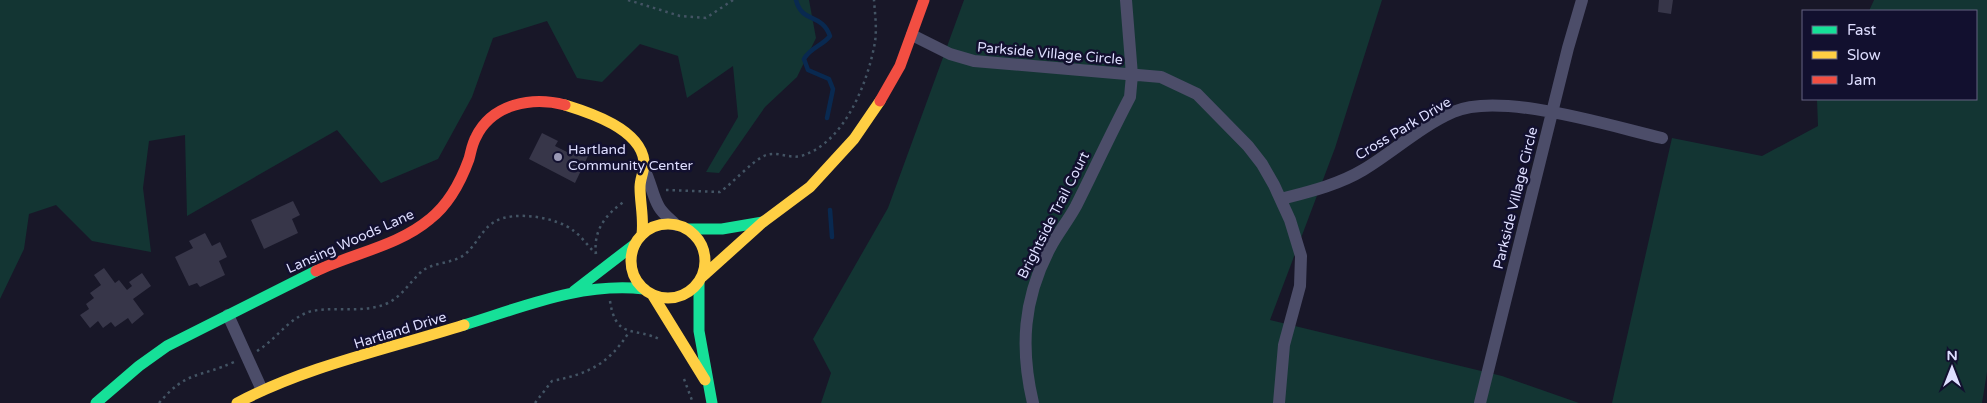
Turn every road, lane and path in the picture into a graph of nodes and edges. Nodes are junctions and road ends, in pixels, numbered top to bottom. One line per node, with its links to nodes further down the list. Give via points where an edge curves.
1 (628, 0): 2 (path, via 680,16 706,18)
2 (733, 0)
3 (874, 0): 12 (path, via 875,41 861,90 850,115 830,137 800,156 764,155 720,192)
4 (924, 0): 7 (street, Hartland Drive)
5 (1126, 0): 8 (street, Parkside Village Circle)
6 (1582, 0): 9 (street, Parkside Village Circle)
7 (912, 35): 8 (street, Parkside Village Circle, via 950,54 974,61); 15 (street, Hartland Drive, via 888,88 854,139 810,187)
8 (1132, 76): 14 (street, Parkside Village Circle, via 1161,77 1197,94 1262,164); 38 (street, Brightside Trail Court, via 1130,97 1070,218 1050,247 1034,281 1026,311 1024,338)
9 (1552, 112): 10 (street, Cross Park Drive); 14 (street, Cross Park Drive, via 1521,106 1461,109 1354,174); 40 (street, Parkside Village Circle)
10 (1662, 138)
11 (644, 169): 16 (street, Lansing Woods Lane, via 652,182 652,192 659,207); 17 (street, Lansing Woods Lane, via 640,184 644,210); 25 (street, Lansing Woods Lane, via 638,145 629,136 578,108 538,100 507,107 476,135 458,186 423,225 306,276)
12 (664, 190)
13 (628, 199): 19 (path, via 600,225 595,242)
14 (1281, 199): 39 (street, Parkside Village Circle, via 1301,264 1300,286 1284,345)
15 (763, 222): 16 (street, Hartland Drive, via 722,229); 21 (street, Hartland Drive)
16 (682, 227): 17 (street, Hartland Drive, via 664,224); 21 (street, via 697,237 703,248 706,260)
17 (642, 234): 18 (street, Hartland Drive)
18 (635, 244): 22 (street, Hartland Drive); 23 (street, Hartland Drive, via 632,268 636,280)
19 (596, 254): 20 (path); 28 (path, via 573,230 536,217 506,216 482,232 463,256 423,270 398,297 387,303 348,310 312,311 299,316 269,343)
20 (599, 260)
21 (700, 280): 23 (street, Hartland Drive, via 690,291 679,296 667,298); 30 (street, via 699,331)
22 (574, 291): 23 (street, Hartland Drive, via 618,286); 31 (street, Hartland Drive)
23 (648, 292): 30 (street)
24 (609, 293): 26 (path, via 614,318)
25 (228, 315): 28 (street); 32 (street, Lansing Woods Lane, via 167,347 129,373)
26 (629, 332): 27 (path, via 651,335); 35 (path, via 618,350 605,362 552,381)
27 (664, 344)
28 (246, 357): 31 (street); 33 (path, via 216,370 185,378 173,386)
29 (683, 375): 36 (path)
30 (707, 383): 37 (street)
31 (262, 390): 34 (street, Hartland Drive)
32 (96, 403)
33 (159, 403)
34 (237, 403)
35 (535, 403)
36 (693, 403)
37 (712, 403)
38 (1034, 403)
39 (1279, 403)
40 (1480, 403)

